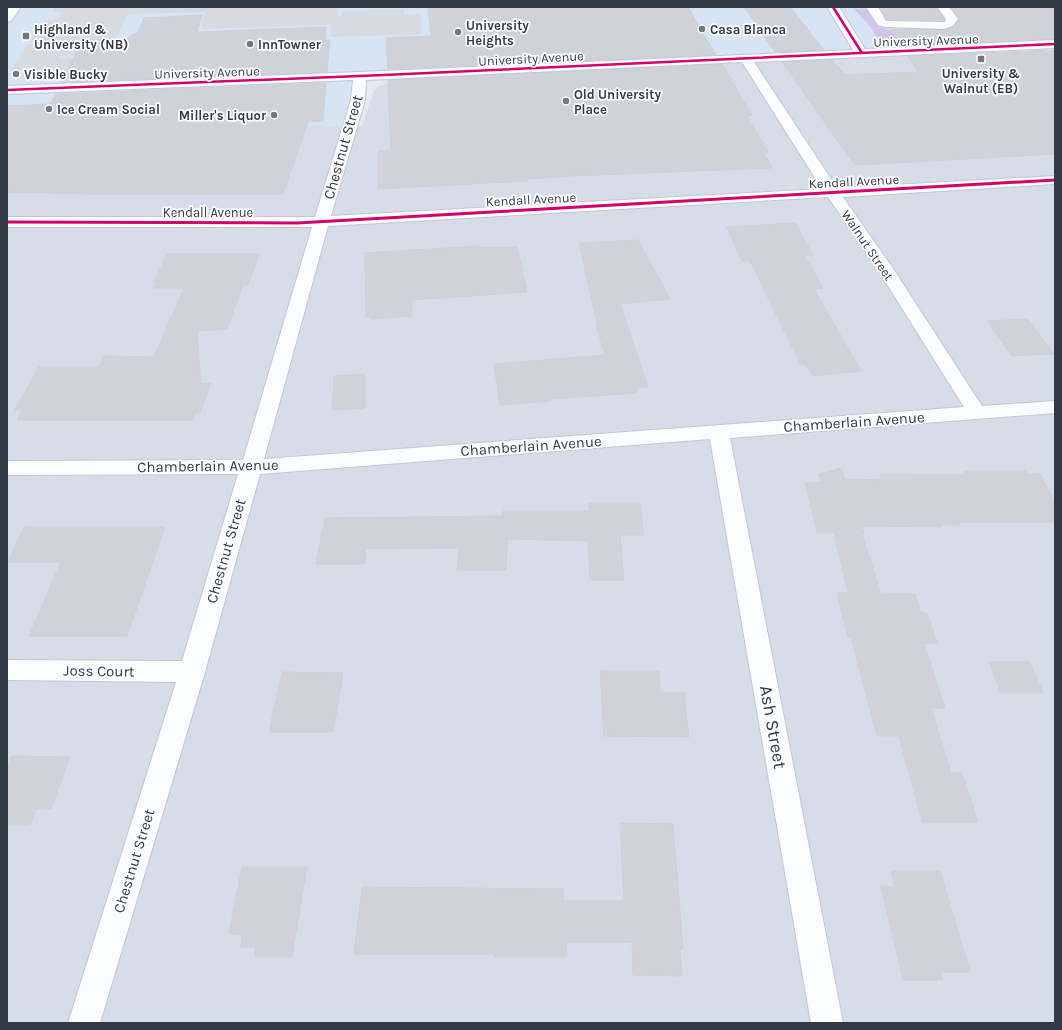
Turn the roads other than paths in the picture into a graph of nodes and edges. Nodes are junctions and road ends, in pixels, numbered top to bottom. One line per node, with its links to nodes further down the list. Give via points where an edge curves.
1 (15, 7): 5 (street)
2 (833, 7): 9 (street)
3 (872, 7): 4 (street, via 882,23 949,29 952,19)
4 (943, 7)
5 (7, 19)
6 (965, 38): 8 (street)
7 (1055, 44): 8 (street, University Avenue)
8 (975, 48): 9 (street, University Avenue)
9 (862, 53): 10 (street, University Avenue)
10 (746, 58): 11 (street, University Avenue); 14 (street, Walnut Street)
11 (360, 76): 12 (street, University Avenue); 15 (street, Chestnut Street, via 358,100)
12 (7, 90)
13 (1055, 180): 14 (street, Kendall Avenue)
14 (832, 193): 15 (street, Kendall Avenue); 18 (street, Walnut Street, via 886,270)
15 (322, 221): 16 (street, Kendall Avenue); 20 (street, Chestnut Street)
16 (7, 222)
17 (1055, 407): 18 (street, Chamberlain Avenue)
18 (977, 413): 19 (street, Chamberlain Avenue)
19 (719, 432): 20 (street, Chamberlain Avenue); 25 (street, Ash Street)
20 (251, 467): 21 (street, Chamberlain Avenue); 23 (street, Chestnut Street)
21 (7, 468)
22 (7, 670): 23 (street, Joss Court)
23 (192, 672): 24 (street, Chestnut Street)
24 (84, 1023)
25 (827, 1023)

